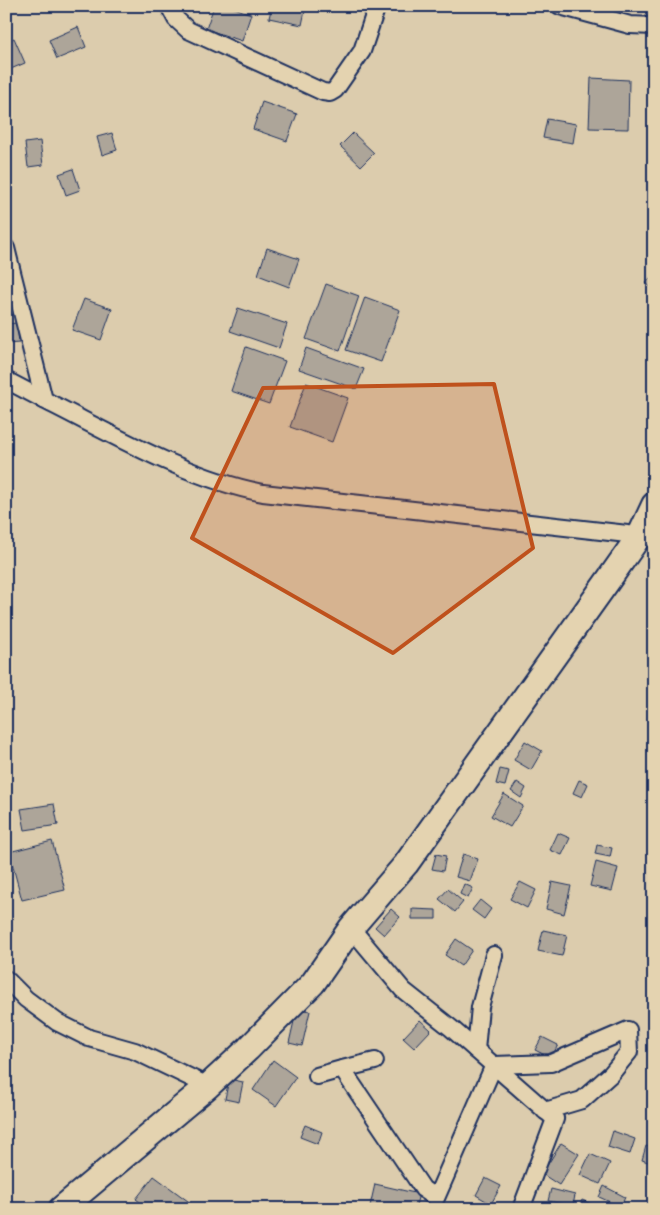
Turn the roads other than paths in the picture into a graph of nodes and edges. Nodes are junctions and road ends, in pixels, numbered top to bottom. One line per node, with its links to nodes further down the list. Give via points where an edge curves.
1 (169, 6): 2 (street, via 176,20 188,30 330,93 362,51)
2 (377, 6)
3 (560, 6): 4 (street, via 630,26)
4 (654, 26)
5 (6, 248): 7 (street)
6 (6, 380): 7 (street)
7 (44, 400): 9 (street, via 157,455 240,489)
8 (654, 505): 9 (street)
9 (647, 536): 10 (street, via 412,856)
10 (351, 928): 13 (street, via 403,990); 18 (street, via 313,983)
11 (494, 955): 13 (street, via 480,1007)
12 (6, 979): 18 (street, via 57,1022 88,1038 134,1051)
13 (476, 1050): 15 (street)
14 (375, 1061): 16 (street)
15 (494, 1065): 16 (street, via 436,1198 423,1189); 19 (street); 19 (street, via 552,1062 628,1030 629,1052 611,1074 582,1100)
16 (342, 1069): 17 (street)
17 (316, 1076)
18 (208, 1086): 20 (street)
19 (545, 1111): 21 (street, via 555,1119)
20 (60, 1209)
21 (521, 1209)

